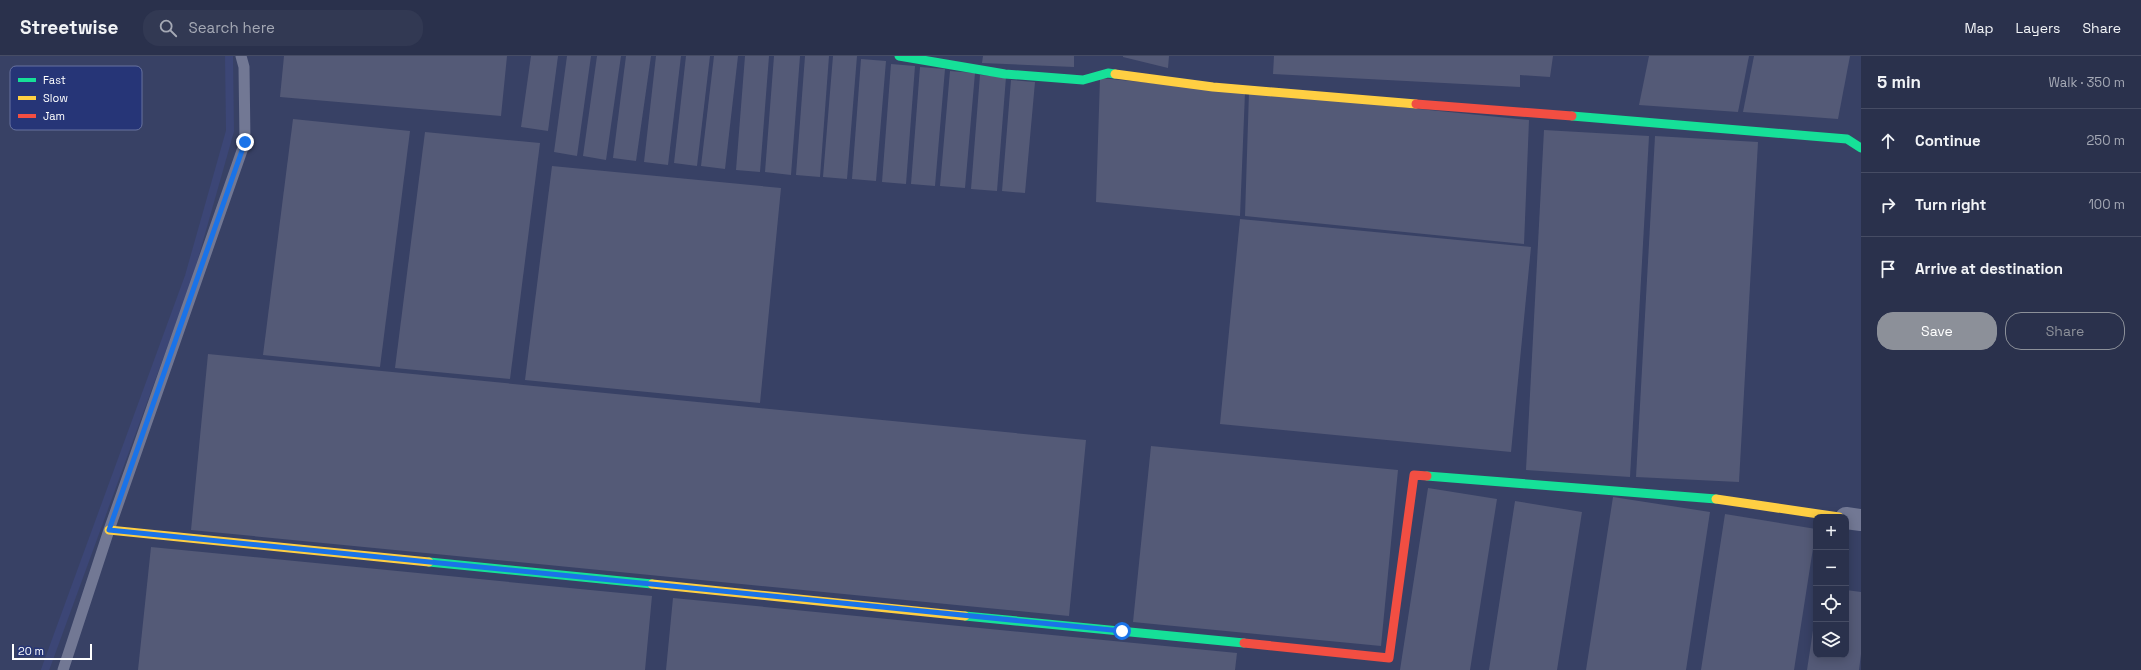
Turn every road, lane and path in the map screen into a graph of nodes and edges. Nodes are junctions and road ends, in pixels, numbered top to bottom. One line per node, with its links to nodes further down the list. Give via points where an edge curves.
1 (241, 56): 7 (lane, via 244,67 245,142)
2 (899, 56): 3 (street, via 1005,74 1083,80 1108,73 1213,87 1846,139)
3 (1861, 148)
4 (1818, 514): 7 (street, via 1694,496 1621,493 1414,475 1389,658)
5 (1849, 518): 6 (street)
6 (1861, 520)
7 (109, 530): 8 (lane)
8 (63, 670)

